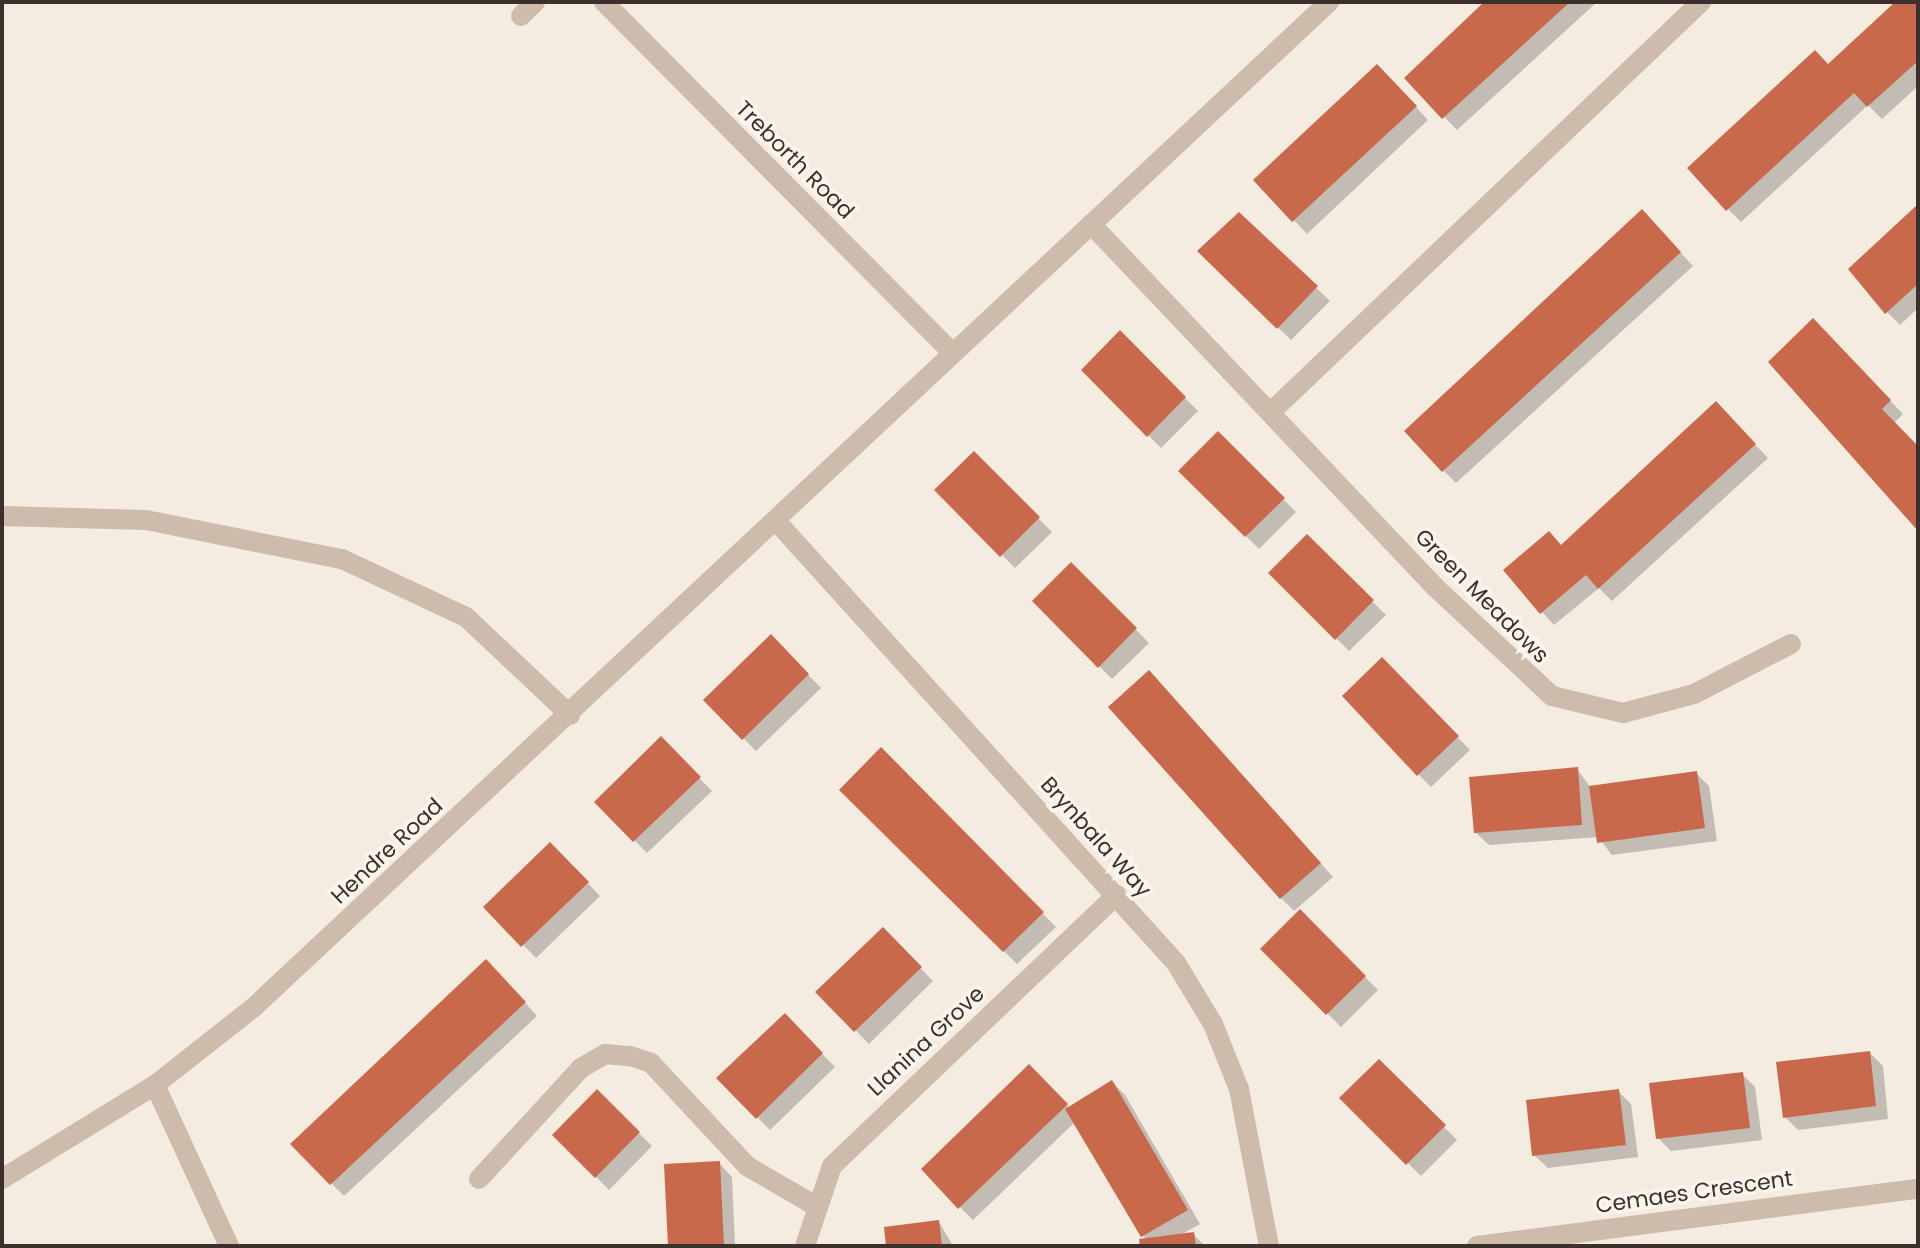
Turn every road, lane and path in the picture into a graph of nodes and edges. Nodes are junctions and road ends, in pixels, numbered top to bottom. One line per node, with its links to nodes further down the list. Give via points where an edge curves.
1 (604, 2): 5 (street, Treborth Road)
2 (1329, 2): 4 (street, Hendre Road)
3 (1701, 2): 6 (street)
4 (1091, 224): 5 (street, Hendre Road); 6 (street, Green Meadows)
5 (951, 352): 8 (street, Hendre Road)
6 (1272, 411): 9 (street, Green Meadows, via 1435,587 1552,696 1623,713 1694,694)
7 (2, 516): 10 (street, via 146,520 342,559 466,617)
8 (777, 522): 10 (street, Hendre Road); 11 (street, Brynbala Way)
9 (1791, 644)
10 (570, 715): 12 (street, Hendre Road, via 254,1007)
11 (1117, 895): 16 (street, Llanina Grove, via 867,1129 832,1166); 19 (street, Brynbala Way, via 1176,963 1213,1024 1239,1089)
12 (155, 1085): 13 (street, Hendre Road); 17 (street)
13 (2, 1179)
14 (479, 1179): 16 (street, via 581,1068 618,1055 651,1063 747,1166)
15 (1918, 1189): 20 (street, Cemaes Crescent)
16 (814, 1205): 18 (street, Llanina Grove)
17 (229, 1246)
18 (805, 1246)
19 (1269, 1246)
20 (1477, 1246)

